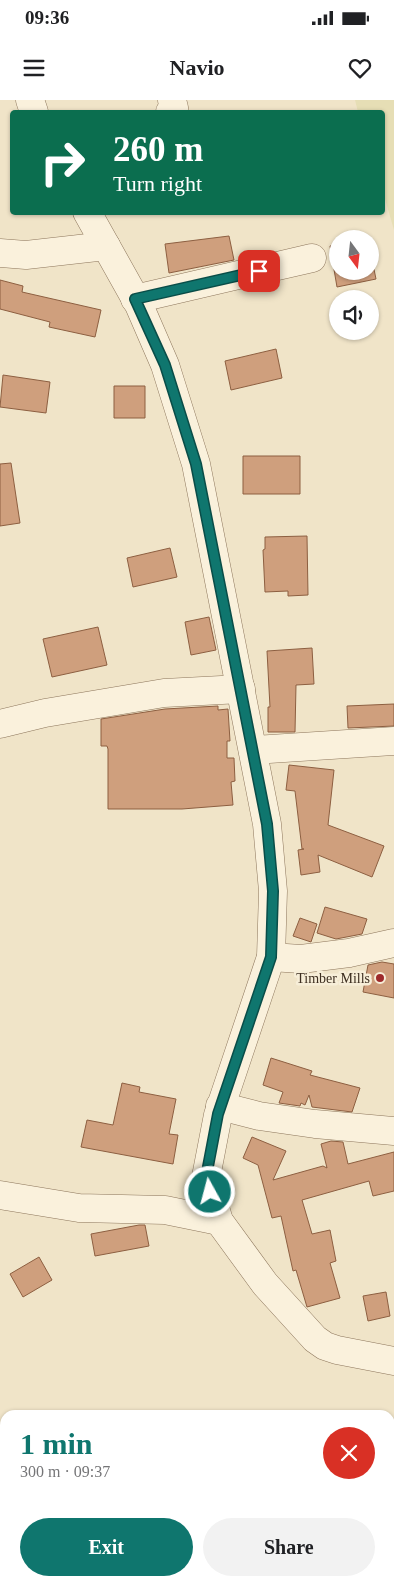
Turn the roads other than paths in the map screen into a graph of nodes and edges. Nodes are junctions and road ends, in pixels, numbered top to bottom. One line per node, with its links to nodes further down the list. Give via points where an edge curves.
1 (89, 215): 2 (street)
2 (106, 246): 3 (street, via 26,255); 5 (street)
3 (0, 253)
4 (312, 258): 5 (street)
5 (135, 299): 6 (street, via 165,365 196,464)
6 (241, 689): 7 (street, via 164,693); 9 (street)
7 (0, 724)
8 (394, 741): 9 (street)
9 (253, 750): 11 (street, via 267,824 273,891)
10 (394, 943): 11 (street, via 301,959)
11 (271, 957): 12 (street)
12 (220, 1106): 13 (street, via 259,1116); 15 (street, via 206,1177)
13 (394, 1131)
14 (0, 1195): 15 (street, via 79,1208 165,1210)
15 (219, 1221): 16 (street, via 265,1284 315,1339 337,1350)
16 (394, 1361)

